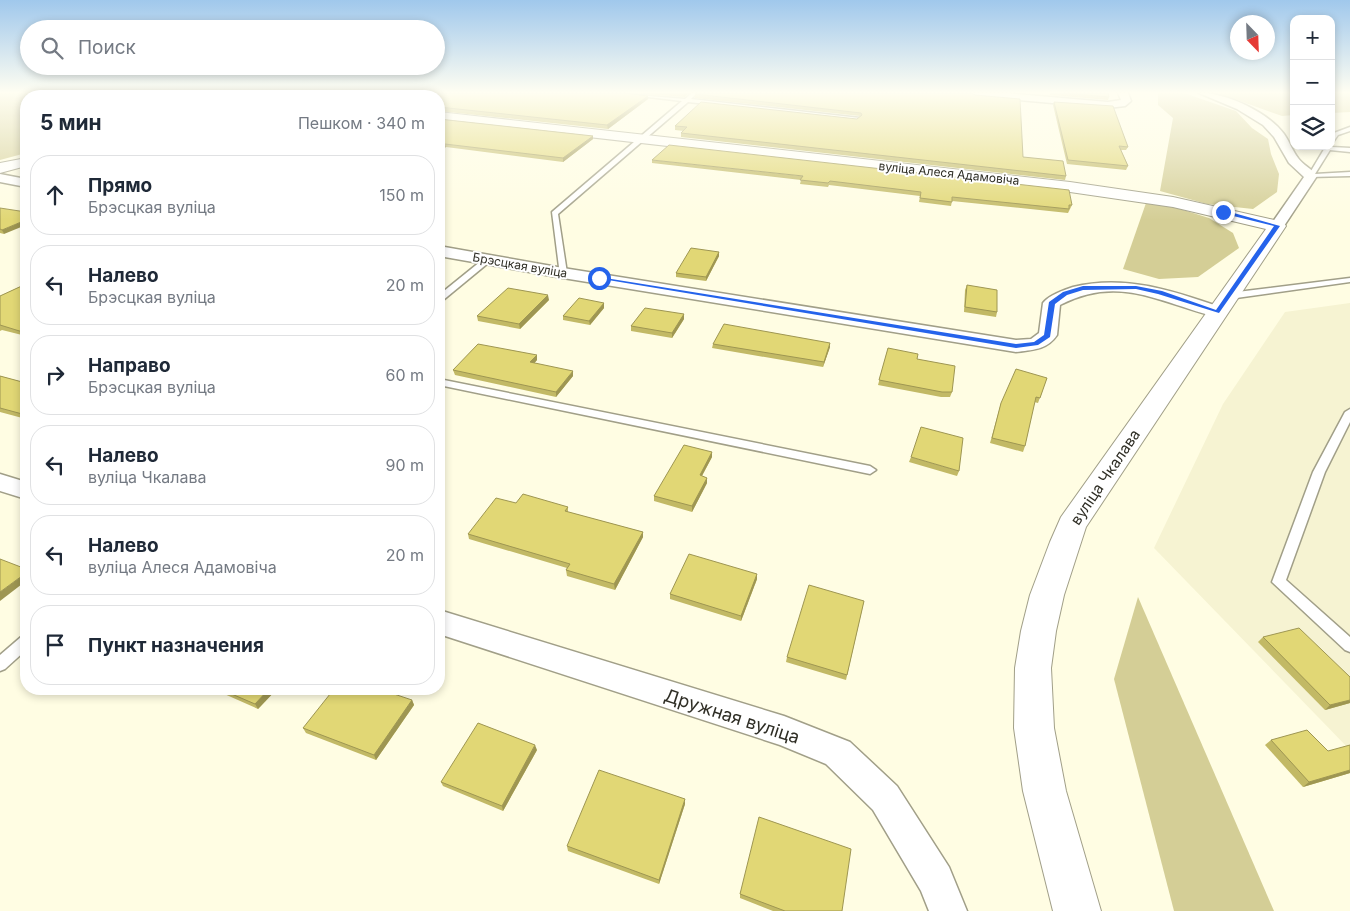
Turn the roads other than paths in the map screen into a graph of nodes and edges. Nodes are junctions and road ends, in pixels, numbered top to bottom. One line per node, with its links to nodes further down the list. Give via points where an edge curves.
1 (612, 136): 4 (street, вуліца Алеся Адамовіча)
2 (647, 136): 4 (lane)
3 (1280, 136): 12 (street, via 1293,160)
4 (643, 139): 16 (street, вуліца Алеся Адамовіча, via 1070,187 1173,202); 19 (lane, via 554,213)
5 (1335, 147): 7 (lane)
6 (1327, 150): 12 (lane)
7 (1350, 150)
8 (20, 163): 9 (street)
9 (0, 168)
10 (1350, 174): 11 (lane)
11 (1332, 175): 12 (lane); 15 (lane)
12 (1311, 176): 16 (street, вуліца Чкалава)
13 (0, 178): 14 (street)
14 (20, 182)
15 (1350, 182)
16 (1277, 226): 22 (street, вуліца Чкалава)
17 (445, 252): 18 (street, Брэсцкая вуліца)
18 (490, 259): 19 (street, Брэсцкая вуліца); 21 (lane)
19 (563, 273): 22 (street, Брэсцкая вуліца, via 1016,346 1036,344 1048,336 1052,303 1083,288 1136,288)
20 (1350, 280): 22 (lane)
21 (445, 294)
22 (1223, 304): 33 (street, вуліца Чкалава, via 1072,525 1055,567 1042,615 1033,669 1034,730 1054,829)
23 (445, 383): 25 (lane)
24 (1350, 412): 30 (lane, via 1319,472 1279,582)
25 (870, 470)
26 (0, 482): 27 (street)
27 (20, 489)
28 (445, 624): 32 (street, Дружная вуліца, via 784,731 838,753 885,798 936,880)
29 (20, 646): 31 (lane)
30 (1350, 646)
31 (0, 664)
32 (948, 911)
33 (1077, 911)

